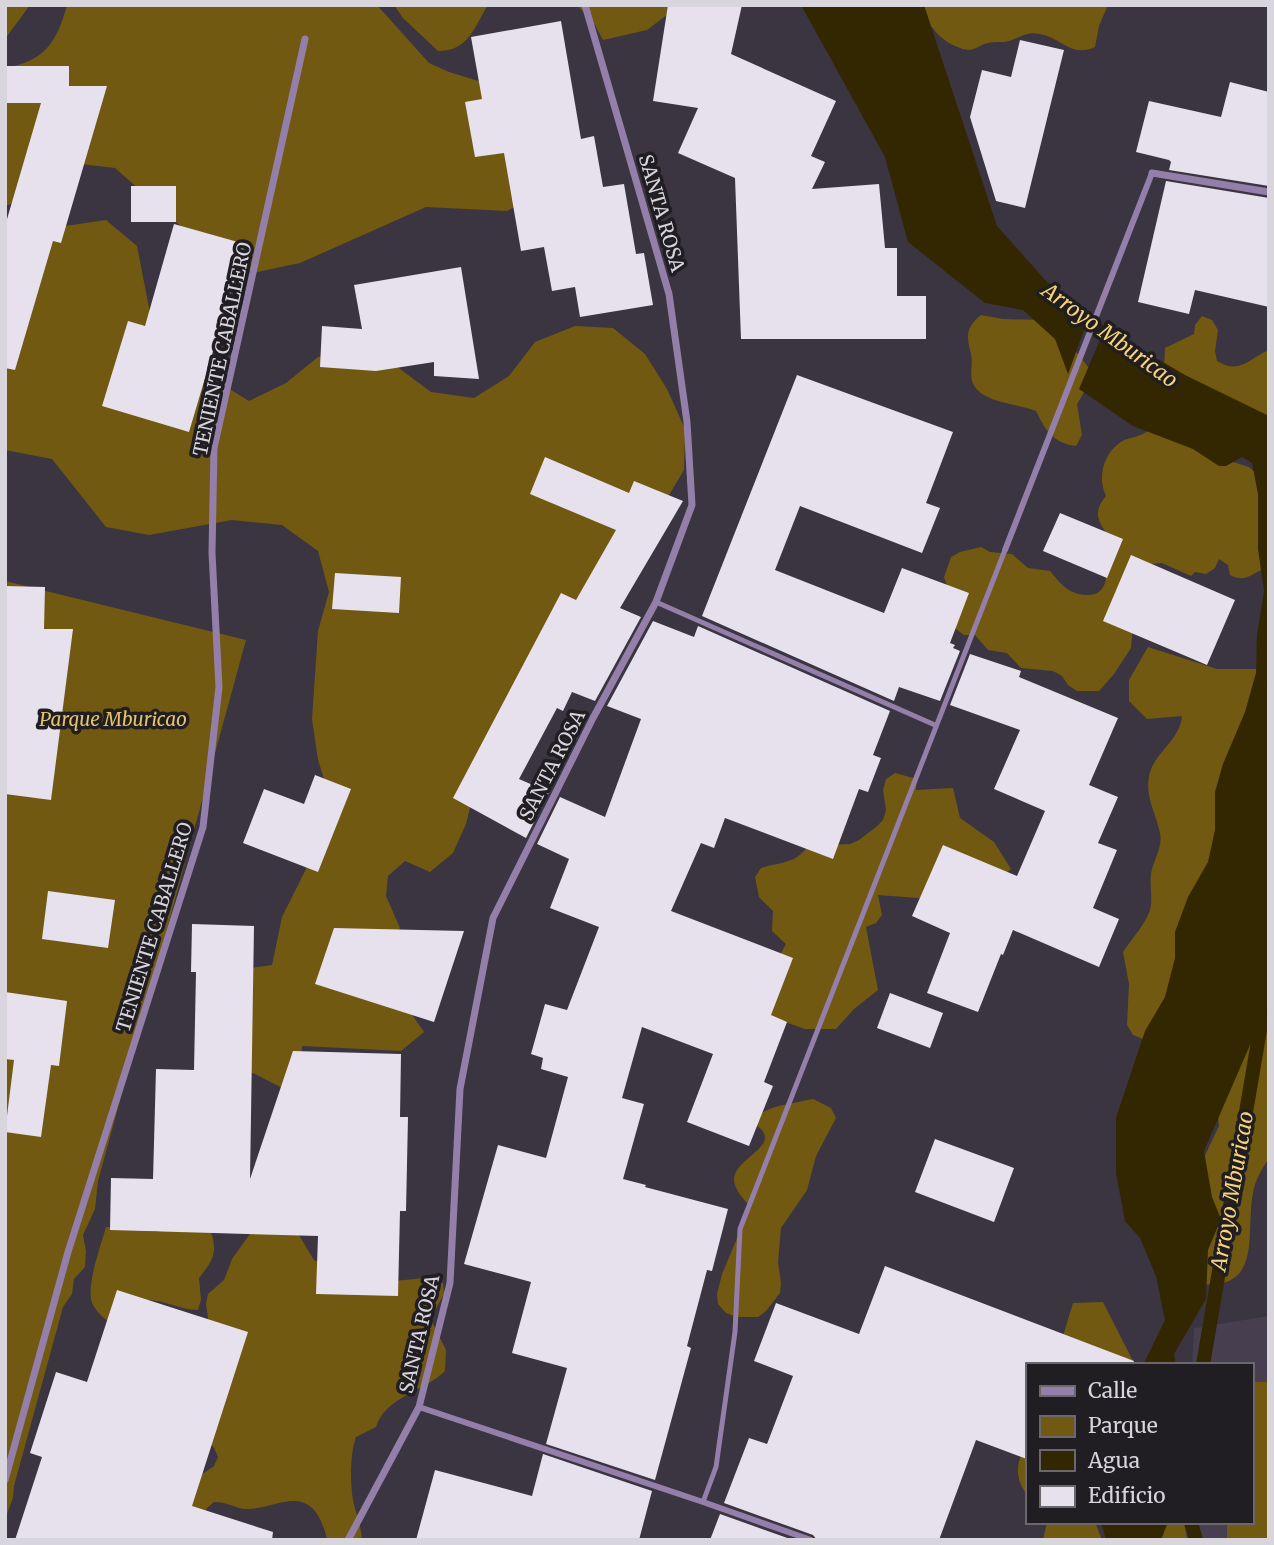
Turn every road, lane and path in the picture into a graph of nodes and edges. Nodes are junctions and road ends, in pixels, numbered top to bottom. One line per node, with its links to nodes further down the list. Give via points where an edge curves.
1 (585, 5): 6 (street, SANTA ROSA, via 669,294 687,422 692,505)
2 (305, 39): 9 (street, TENIENTE CABALLERO, via 214,448 212,553 219,687 203,827 68,1252)
3 (1152, 173): 4 (street); 5 (street)
4 (1269, 192)
5 (1005, 550): 7 (lane)
6 (656, 602): 7 (lane); 8 (street, SANTA ROSA, via 493,918 460,1089 450,1283)
7 (935, 725): 10 (lane, via 740,1229 733,1345 716,1467)
8 (419, 1407): 10 (street); 11 (street, SANTA ROSA)
9 (5, 1480)
10 (703, 1502): 12 (street)
11 (348, 1540)
12 (811, 1540)

